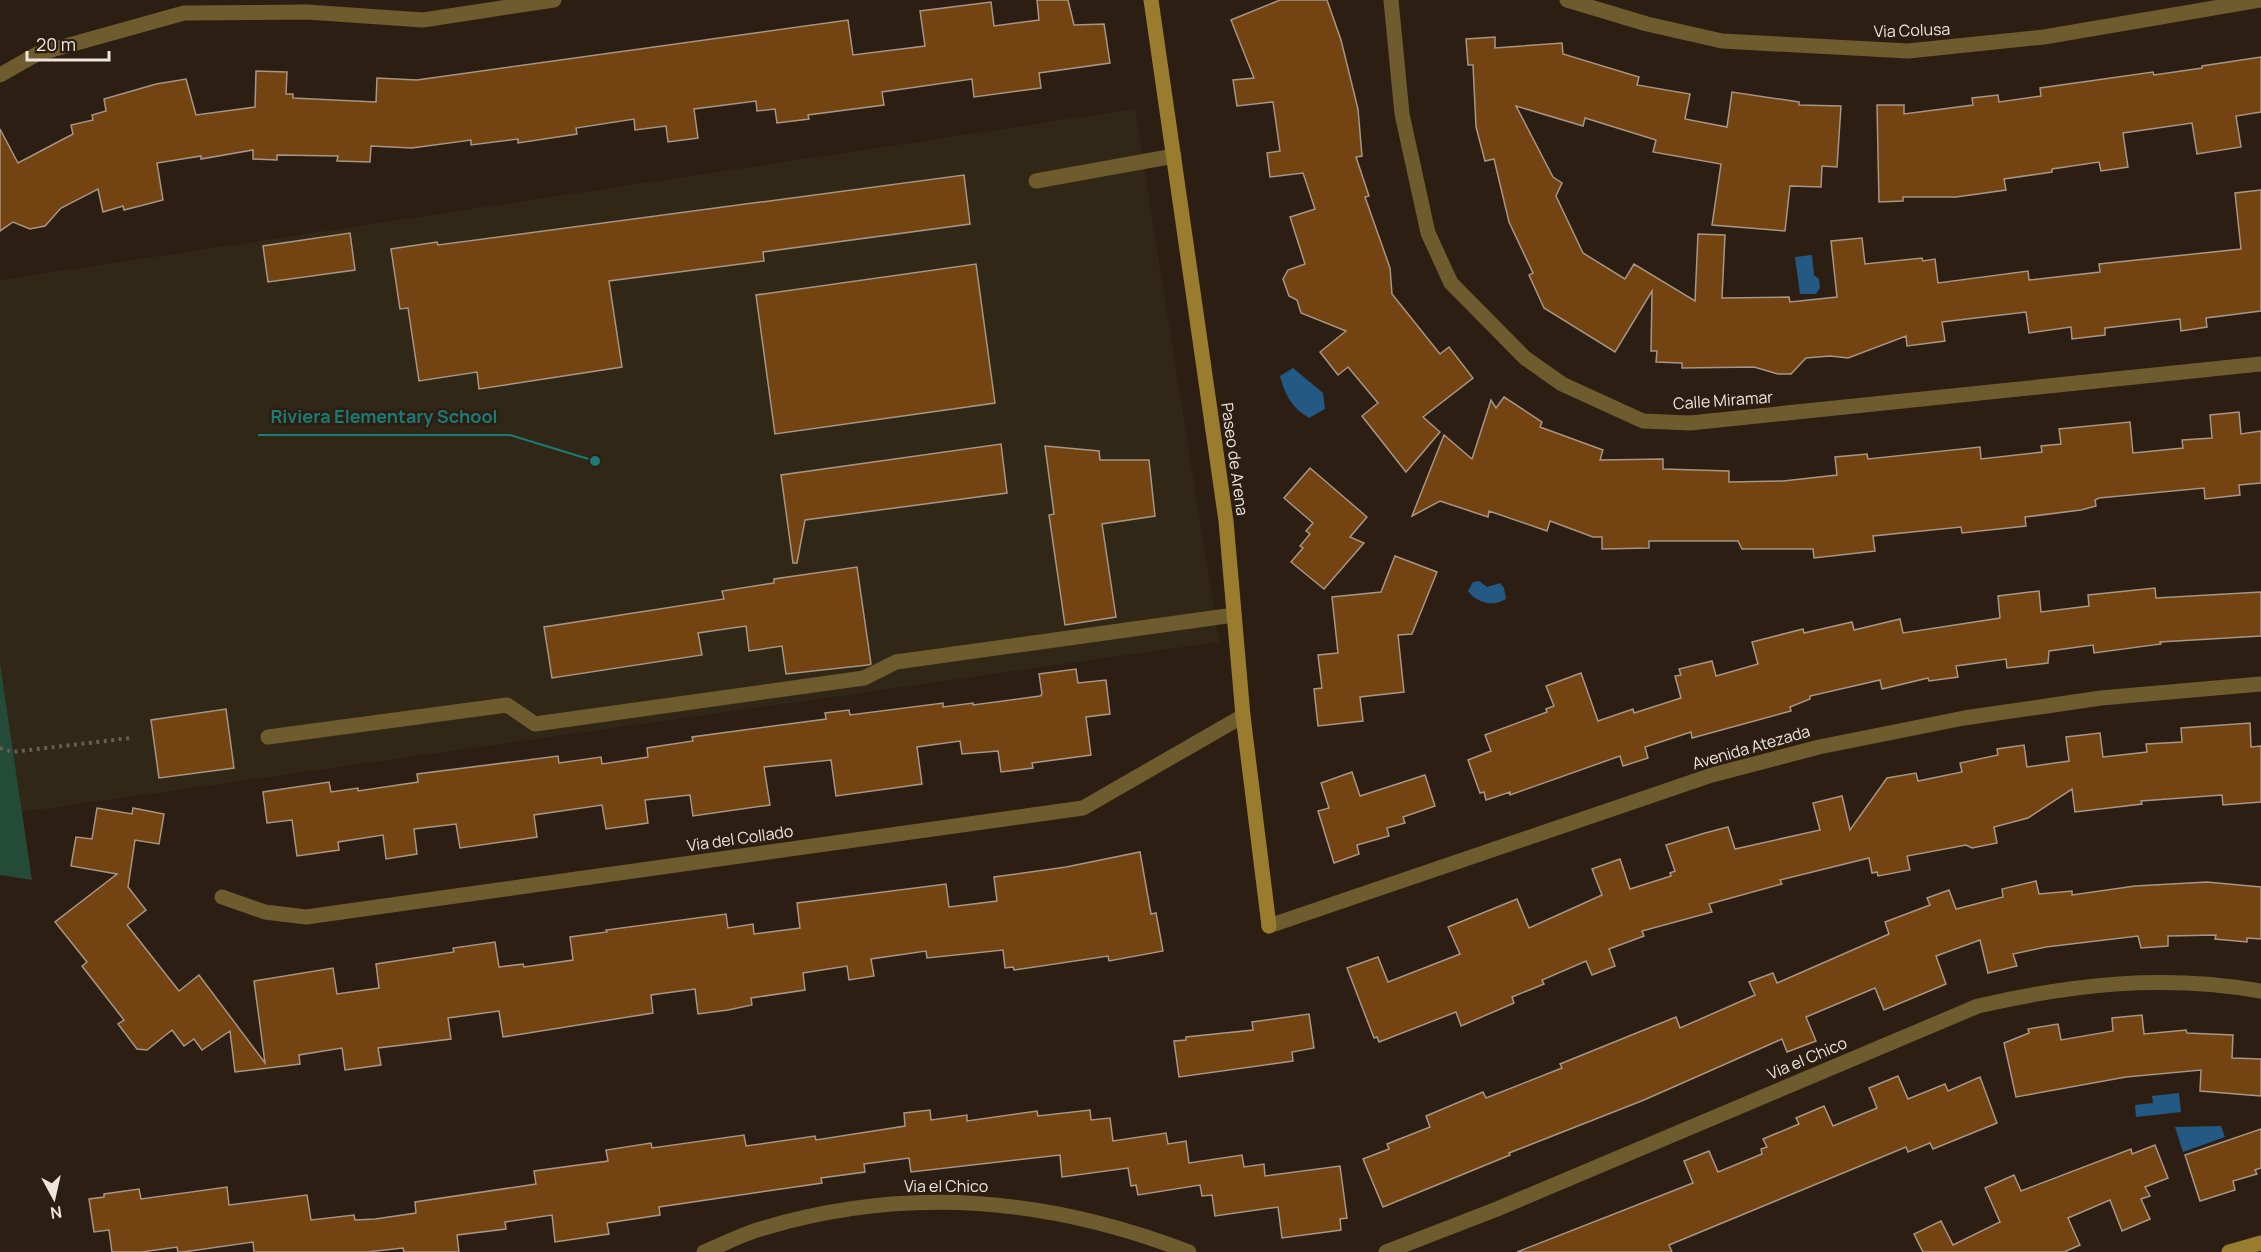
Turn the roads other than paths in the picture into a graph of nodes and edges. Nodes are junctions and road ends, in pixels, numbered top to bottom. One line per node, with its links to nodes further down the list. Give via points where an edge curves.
1 (554, 0): 6 (street, via 423,20 307,12 184,13 37,54)
2 (1151, 0): 7 (street, Paseo de Arena)
3 (1391, 0): 9 (street, Calle Miramar, via 1402,114 1425,222 1452,283 1526,358 1562,384 1643,421 1690,423)
4 (1567, 0): 5 (street, Via Colusa, via 1722,41 1908,51 2044,37)
5 (2261, 0)
6 (0, 75)
7 (1174, 156): 8 (street); 10 (street, Paseo de Arena, via 1226,521)
8 (1036, 181)
9 (2261, 364)
10 (1234, 615): 12 (street, Paseo de Arena); 13 (street, via 896,662 864,678 535,724 507,705)
11 (2261, 684): 15 (street, Avenida Atezada, via 2101,698 1964,718 1819,747 1701,779)
12 (1243, 716): 14 (street, Via del Collado, via 1083,808 306,917 265,912); 15 (street, Paseo de Arena)
13 (268, 737)
14 (222, 897)
15 (1269, 926)
16 (2261, 991): 20 (street, Via el Chico, via 2173,981 2109,984 2045,990 1978,1006)
17 (2261, 1243): 21 (street)
18 (704, 1252): 19 (street, Via el Chico, via 761,1228 820,1213 938,1201 1040,1210 1158,1240)
19 (1189, 1252)
20 (1386, 1252)
21 (2229, 1252)

